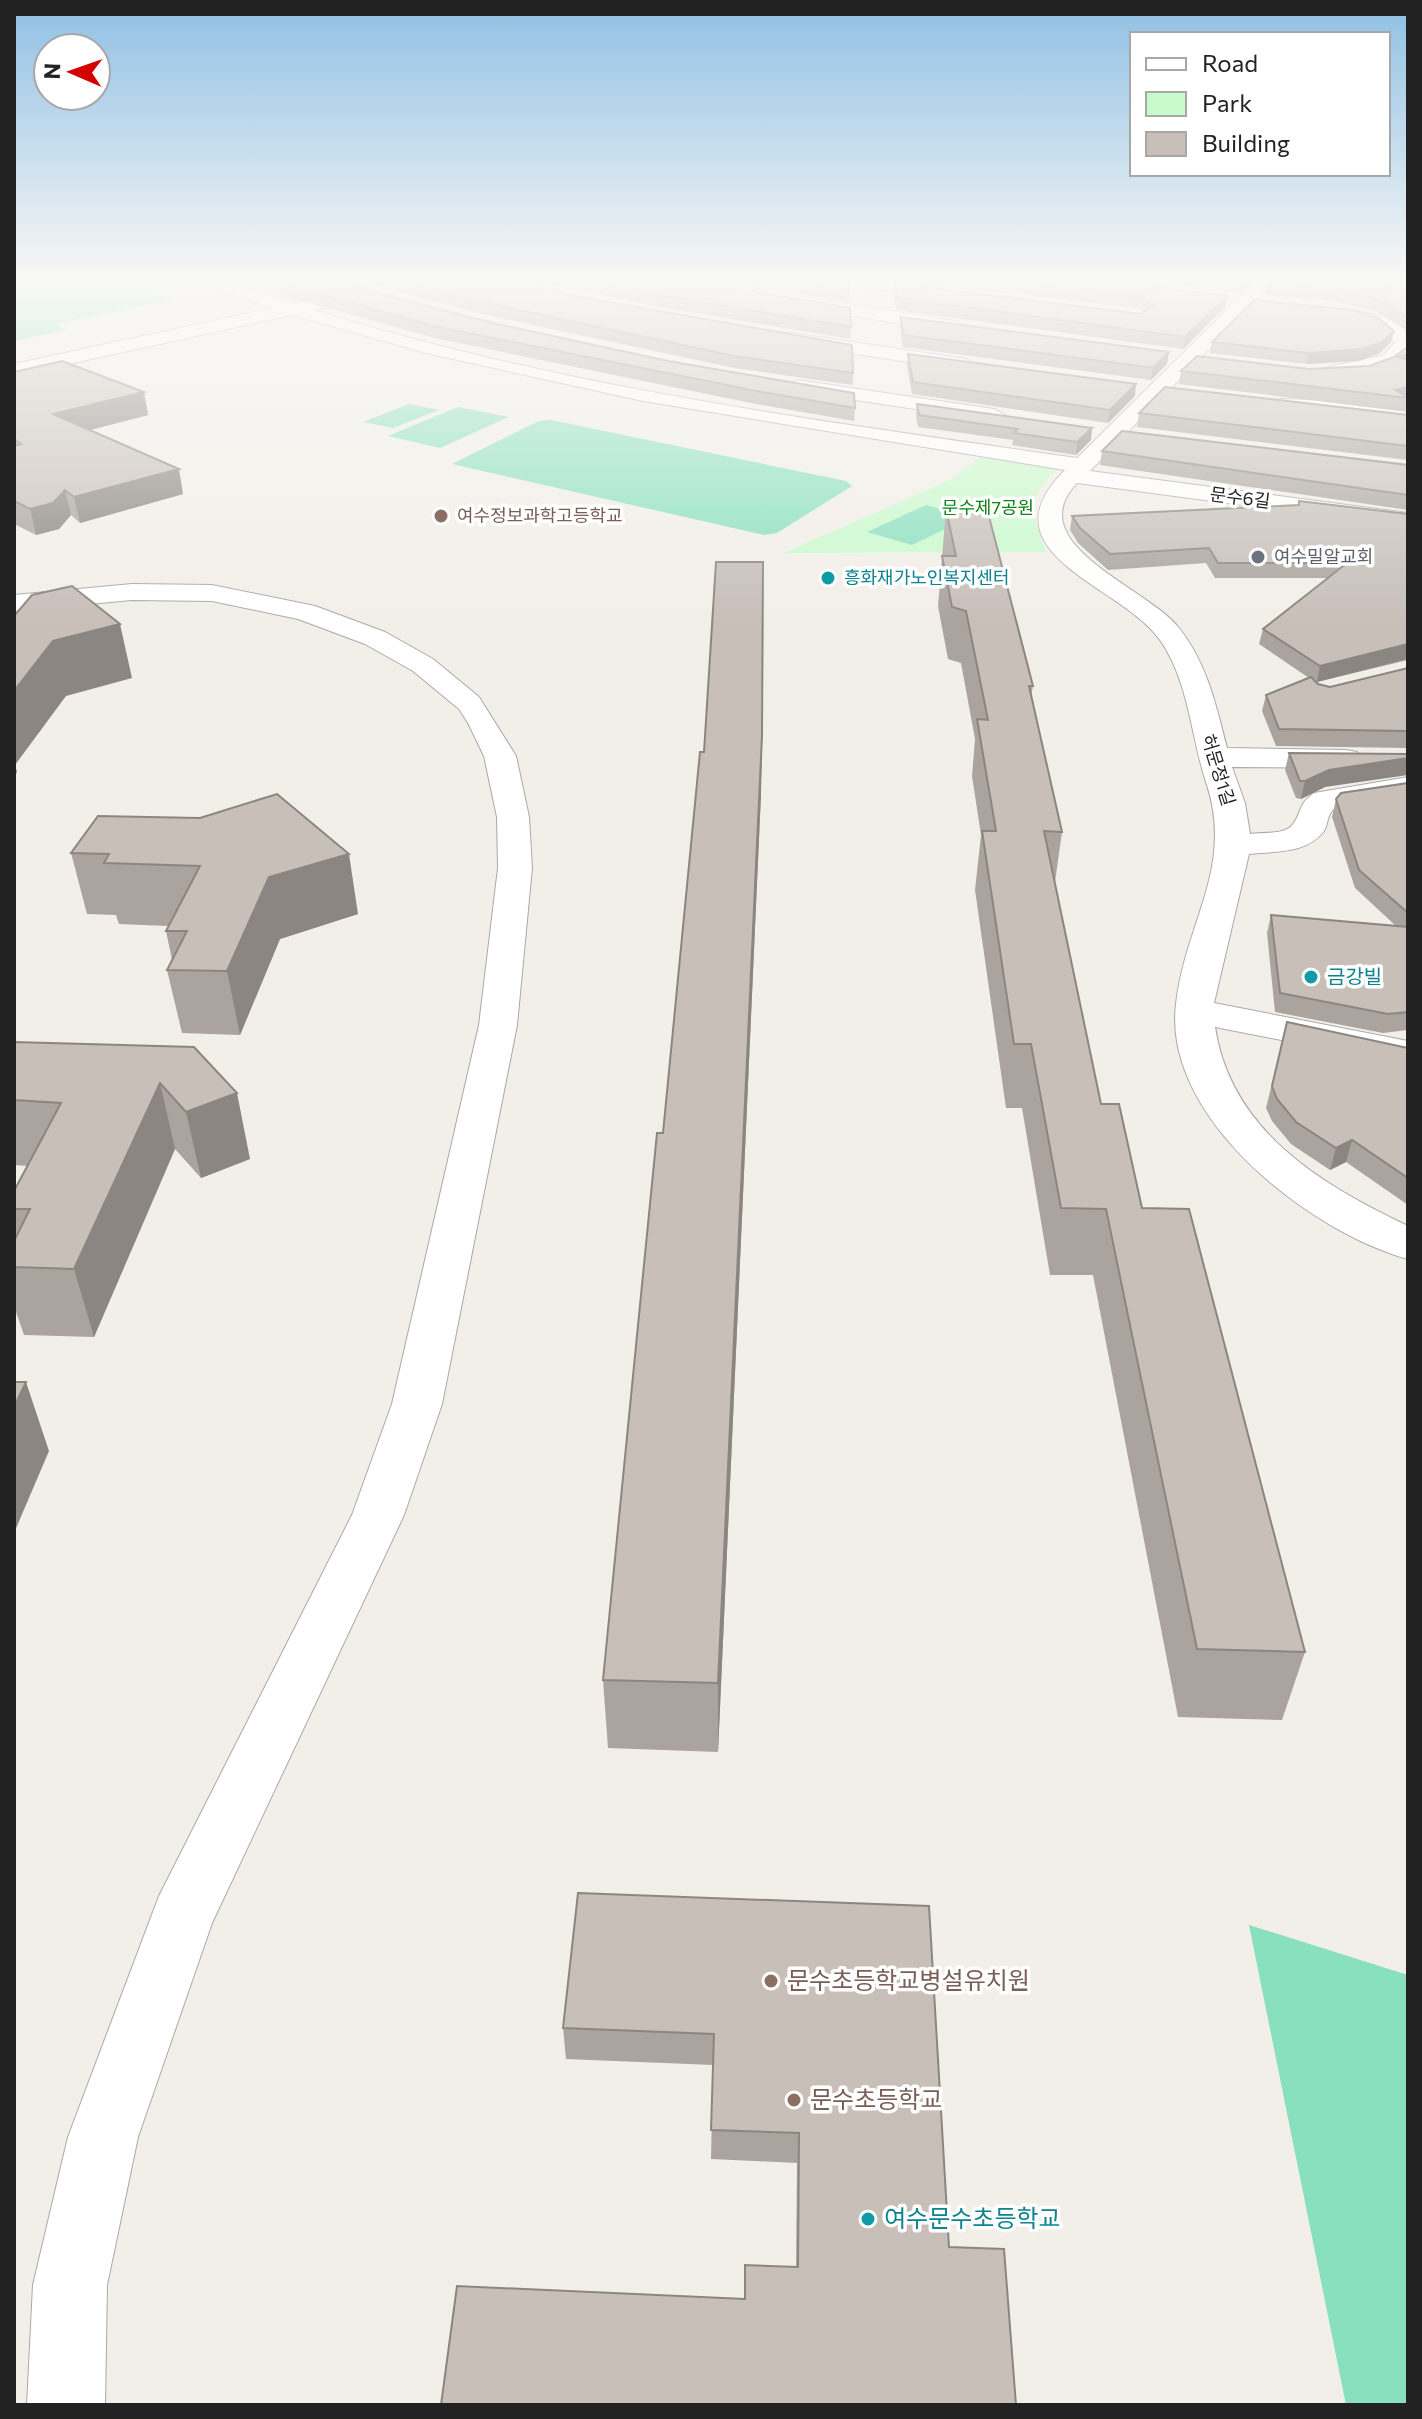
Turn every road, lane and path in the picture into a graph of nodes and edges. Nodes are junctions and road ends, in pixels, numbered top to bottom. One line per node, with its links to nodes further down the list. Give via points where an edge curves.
1 (647, 396): 7 (street, 문수6길)
2 (869, 396): 5 (street)
3 (1151, 396): 7 (street, 허문정1길)
4 (1408, 408): 6 (street, via 1272,404)
5 (1021, 418)
6 (1408, 421)
7 (1078, 471): 9 (street, 문수6길); 13 (street, 허문정1길, via 1051,501 1053,535 1070,557 1164,626 1194,680)
8 (1369, 490): 9 (street)
9 (1357, 513): 10 (street, 문수6길); 11 (street)
10 (1408, 520)
11 (1408, 540)
12 (14, 603): 19 (street, via 132,592 212,593 305,612 375,638 436,675 483,722 500,756 513,817 515,868 498,1025 417,1404 378,1515 182,1917 138,2037 103,2137 70,2285)
13 (1212, 757): 14 (street); 15 (street, 허문정1길, via 1229,799)
14 (1397, 766): 15 (street, via 1325,800 1314,808 1310,827 1296,839)
15 (1236, 845): 16 (street, 허문정1길)
16 (1194, 1011): 17 (street); 18 (street, 허문정1길, via 1202,1060 1221,1106 1267,1160 1360,1222)
17 (1408, 1053)
18 (1408, 1244)
19 (66, 2405)

